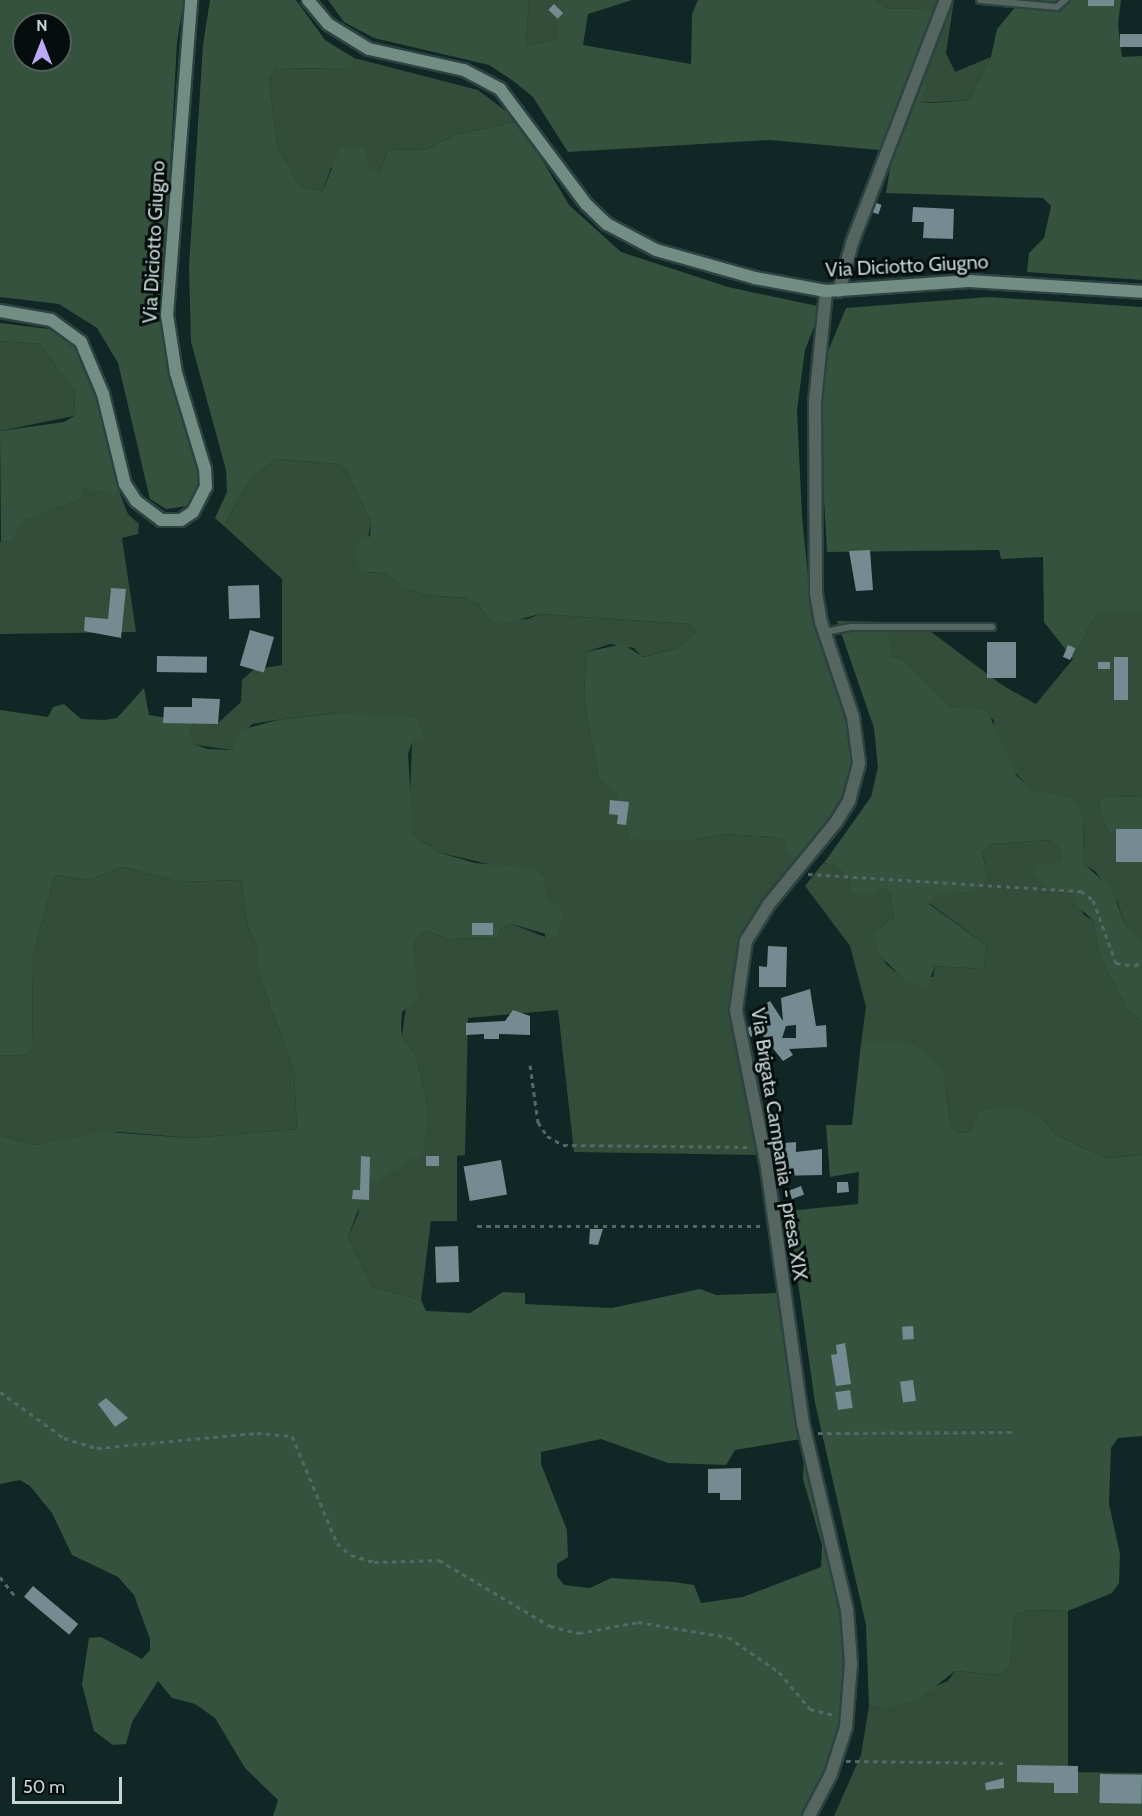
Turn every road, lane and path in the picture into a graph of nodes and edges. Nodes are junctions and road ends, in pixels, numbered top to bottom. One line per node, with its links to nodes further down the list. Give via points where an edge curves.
1 (191, 0): 9 (main road, Via Diciotto Giugno, via 167,315 176,373 205,469 206,487 193,512 181,520 161,520 136,501 125,484 104,394 81,342 51,320)
2 (308, 0): 6 (main road, Via Diciotto Giugno, via 328,24 369,49 464,70 500,89 586,204 630,239 755,278)
3 (946, 0): 7 (street, via 856,232)
4 (980, 0): 5 (lane, via 1057,7)
5 (1065, 0)
6 (826, 291): 7 (main road, Via Diciotto Giugno); 11 (street, Via Brigata Campania - presa XIX, via 815,402 816,593)
7 (839, 291): 8 (main road, Via Diciotto Giugno, via 969,281)
8 (1142, 292)
9 (0, 311)
10 (992, 627): 11 (lane, via 850,627)
11 (824, 632): 12 (street, Via Brigata Campania - presa XIX, via 853,717 859,763 849,801)
12 (794, 873): 13 (path, via 1081,891 1093,900 1116,963 1135,966); 15 (street, Via Brigata Campania - presa XIX, via 746,941 737,987 736,1010)
13 (1142, 961)
14 (530, 1065): 15 (path, via 538,1122 548,1136 563,1145)
15 (763, 1147): 16 (street, Via Brigata Campania - presa XIX)
16 (775, 1225): 17 (path); 20 (street, Via Brigata Campania - presa XIX)
17 (477, 1226)
18 (0, 1392): 23 (path, via 64,1438 97,1448 257,1433 292,1436 337,1543 351,1555 374,1562 439,1560 549,1626 579,1633 638,1622 728,1637 779,1672 810,1709 830,1712)
19 (1016, 1432): 20 (path, via 838,1430)
20 (805, 1435): 23 (street, Via Brigata Campania - presa XIX, via 847,1610 850,1663)
21 (0, 1577): 22 (path)
22 (15, 1596)
23 (846, 1727): 24 (street, Via Brigata Campania - presa XIX)
24 (836, 1760): 25 (path); 26 (street, Via Brigata Campania - presa XIX)
25 (1008, 1762)
26 (809, 1816)

